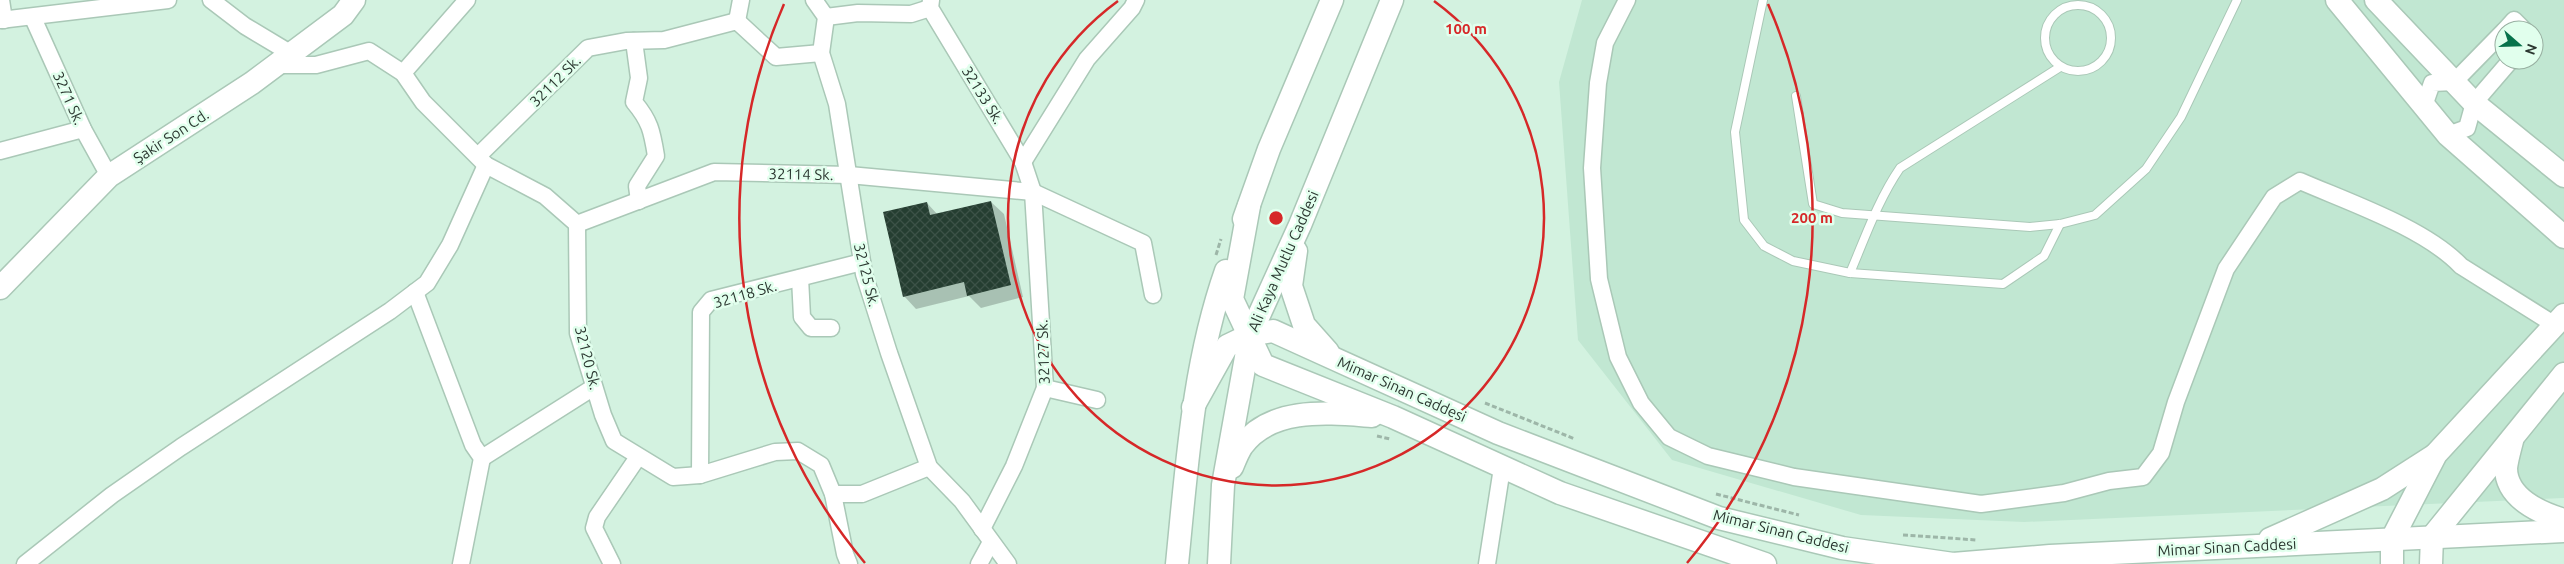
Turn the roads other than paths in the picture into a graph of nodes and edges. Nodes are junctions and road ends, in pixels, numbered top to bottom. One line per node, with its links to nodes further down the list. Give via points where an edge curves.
1 (1, 0): 19 (street)
2 (168, 0): 18 (street)
3 (211, 0): 24 (street)
4 (354, 0): 24 (street, Şakir Son Cd., via 343,15)
5 (467, 0): 27 (street)
6 (741, 0): 20 (street)
7 (814, 0): 17 (street)
8 (1136, 0): 36 (street, via 1087,60)
9 (1332, 0): 42 (street, via 1269,149)
10 (1392, 0): 46 (street, Ali Kaya Mutlu Caddesi)
11 (1627, 0): 54 (street, via 1605,43 1598,83 1592,168 1599,279 1618,357 1641,403 1669,437 1708,456 1794,477 1981,504 2064,494 2109,481 2144,476 2161,453 2176,402 2226,269 2274,198 2300,181 2390,219 2451,255 2461,266)
12 (1763, 0): 49 (lane, via 1735,132 1744,220 1764,246 1793,261)
13 (2237, 0): 45 (lane, via 2181,118 2146,169 2095,215)
14 (2336, 0): 31 (street)
15 (2376, 0): 28 (street)
16 (931, 4): 17 (street, via 911,14 858,13); 36 (street, 32133 Sk.)
17 (826, 17): 23 (street, 32125 Sk.)
18 (33, 18): 19 (street); 32 (street, 3271 Sk.)
19 (2, 20)
20 (737, 21): 22 (street, 32112 Sk., via 664,40); 23 (street, via 776,57)
21 (2494, 40): 28 (street)
22 (634, 41): 35 (street, 32112 Sk., via 588,48); 41 (street, via 639,78 634,102 648,119 656,156 637,186)
23 (821, 53): 37 (street, 32125 Sk., via 837,104)
24 (283, 59): 27 (street, via 316,65 369,51); 38 (street, Şakir Son Cd.)
25 (2060, 67): 25 (lane, via 2071,71 2092,69 2108,54 2112,44 2108,22 2092,8 2070,6 2052,18 2045,38 2052,60); 43 (lane, via 1900,168)
26 (2502, 70): 30 (street)
27 (403, 74): 35 (street, via 423,102)
28 (2454, 82): 30 (street); 31 (street, via 2432,83)
29 (1796, 96): 43 (lane, via 1813,204 1842,213)
30 (2474, 103): 33 (street, via 2467,128); 39 (street)
31 (2424, 106): 33 (street)
32 (83, 129): 34 (street); 38 (street, 3271 Sk.)
33 (2448, 135): 47 (street)
34 (0, 151)
35 (482, 161): 44 (street, via 545,196); 52 (street, via 450,244 427,283)
36 (1023, 162): 40 (street, 32133 Sk.)
37 (849, 175): 40 (street, 32114 Sk.); 41 (street, 32114 Sk., via 714,172); 48 (street, 32125 Sk.)
38 (109, 176): 51 (street, Şakir Son Cd.)
39 (2564, 176)
40 (1033, 192): 53 (street, 32114 Sk., via 1143,243); 60 (street, 32127 Sk.)
41 (640, 201): 44 (street, 32114 Sk.)
42 (1249, 206): 56 (street, Mimar Sinan Caddesi, via 1232,299); 62 (street, via 1216,299)
43 (1874, 215): 45 (lane, via 2030,227); 49 (lane)
44 (577, 224): 59 (street, 32120 Sk., via 578,333)
45 (2060, 224): 49 (lane, via 2044,256 2003,284)
46 (1300, 225): 56 (street, Ali Kaya Mutlu Caddesi); 57 (street, via 1291,286 1304,325)
47 (2564, 237)
48 (862, 262): 50 (street, 32118 Sk.); 68 (street, 32125 Sk., via 889,353)
49 (1850, 273)
50 (800, 278): 55 (street, via 802,317 811,328); 70 (street, 32118 Sk., via 711,300 701,312)
51 (0, 288)
52 (414, 292): 67 (street, via 473,445); 79 (street, via 112,495)
53 (1153, 295)
54 (2560, 320): 65 (street)
55 (831, 328)
56 (1250, 335): 57 (street, Mimar Sinan Caddesi, via 1272,330); 62 (street, via 1227,346); 63 (street, Mimar Sinan Caddesi, via 1262,365); 71 (street, Ali Kaya Mutlu Caddesi)
57 (1336, 360): 78 (street, Mimar Sinan Caddesi, via 1498,433 1719,518 1842,548 1953,564)
58 (2564, 374): 64 (street)
59 (594, 386): 66 (street, 32120 Sk., via 614,441); 67 (street)
60 (1045, 388): 61 (street); 75 (street, 32127 Sk.)
61 (1097, 400)
62 (1193, 407): 85 (street)
63 (1392, 428): 69 (street, Mimar Sinan Caddesi); 71 (street, via 1333,413 1281,418 1259,430 1243,446)
64 (2512, 438): 73 (street, via 2506,469 2512,488 2542,514); 76 (street)
65 (2436, 454): 77 (street); 78 (street, via 2382,489)
66 (638, 457): 70 (street, 32120 Sk., via 673,477); 81 (street, via 597,517 594,528)
67 (482, 458): 80 (street)
68 (929, 467): 72 (street, via 862,494); 75 (street, 32125 Sk., via 962,501)
69 (1502, 468): 87 (street); 88 (street, Mimar Sinan Caddesi, via 1560,493)
70 (700, 475): 72 (street, 32120 Sk., via 775,452 798,451 821,465)
71 (1223, 486): 86 (street, Ali Kaya Mutlu Caddesi)
72 (834, 494): 82 (street, 32120 Sk.)
73 (2564, 520)
74 (2564, 531): 76 (street, Mimar Sinan Caddesi)
75 (987, 535): 83 (street, 32127 Sk.); 84 (street)
76 (2432, 537): 77 (street, Mimar Sinan Caddesi); 90 (street)
77 (2392, 539): 78 (street, Mimar Sinan Caddesi); 89 (street)
78 (2254, 546)
79 (25, 564)
80 (461, 564)
81 (612, 564)
82 (849, 564)
83 (980, 564)
84 (1008, 564)
85 (1177, 564)
86 (1219, 564)
87 (1487, 564)
88 (1764, 564)
89 (2392, 564)
90 (2431, 564)

